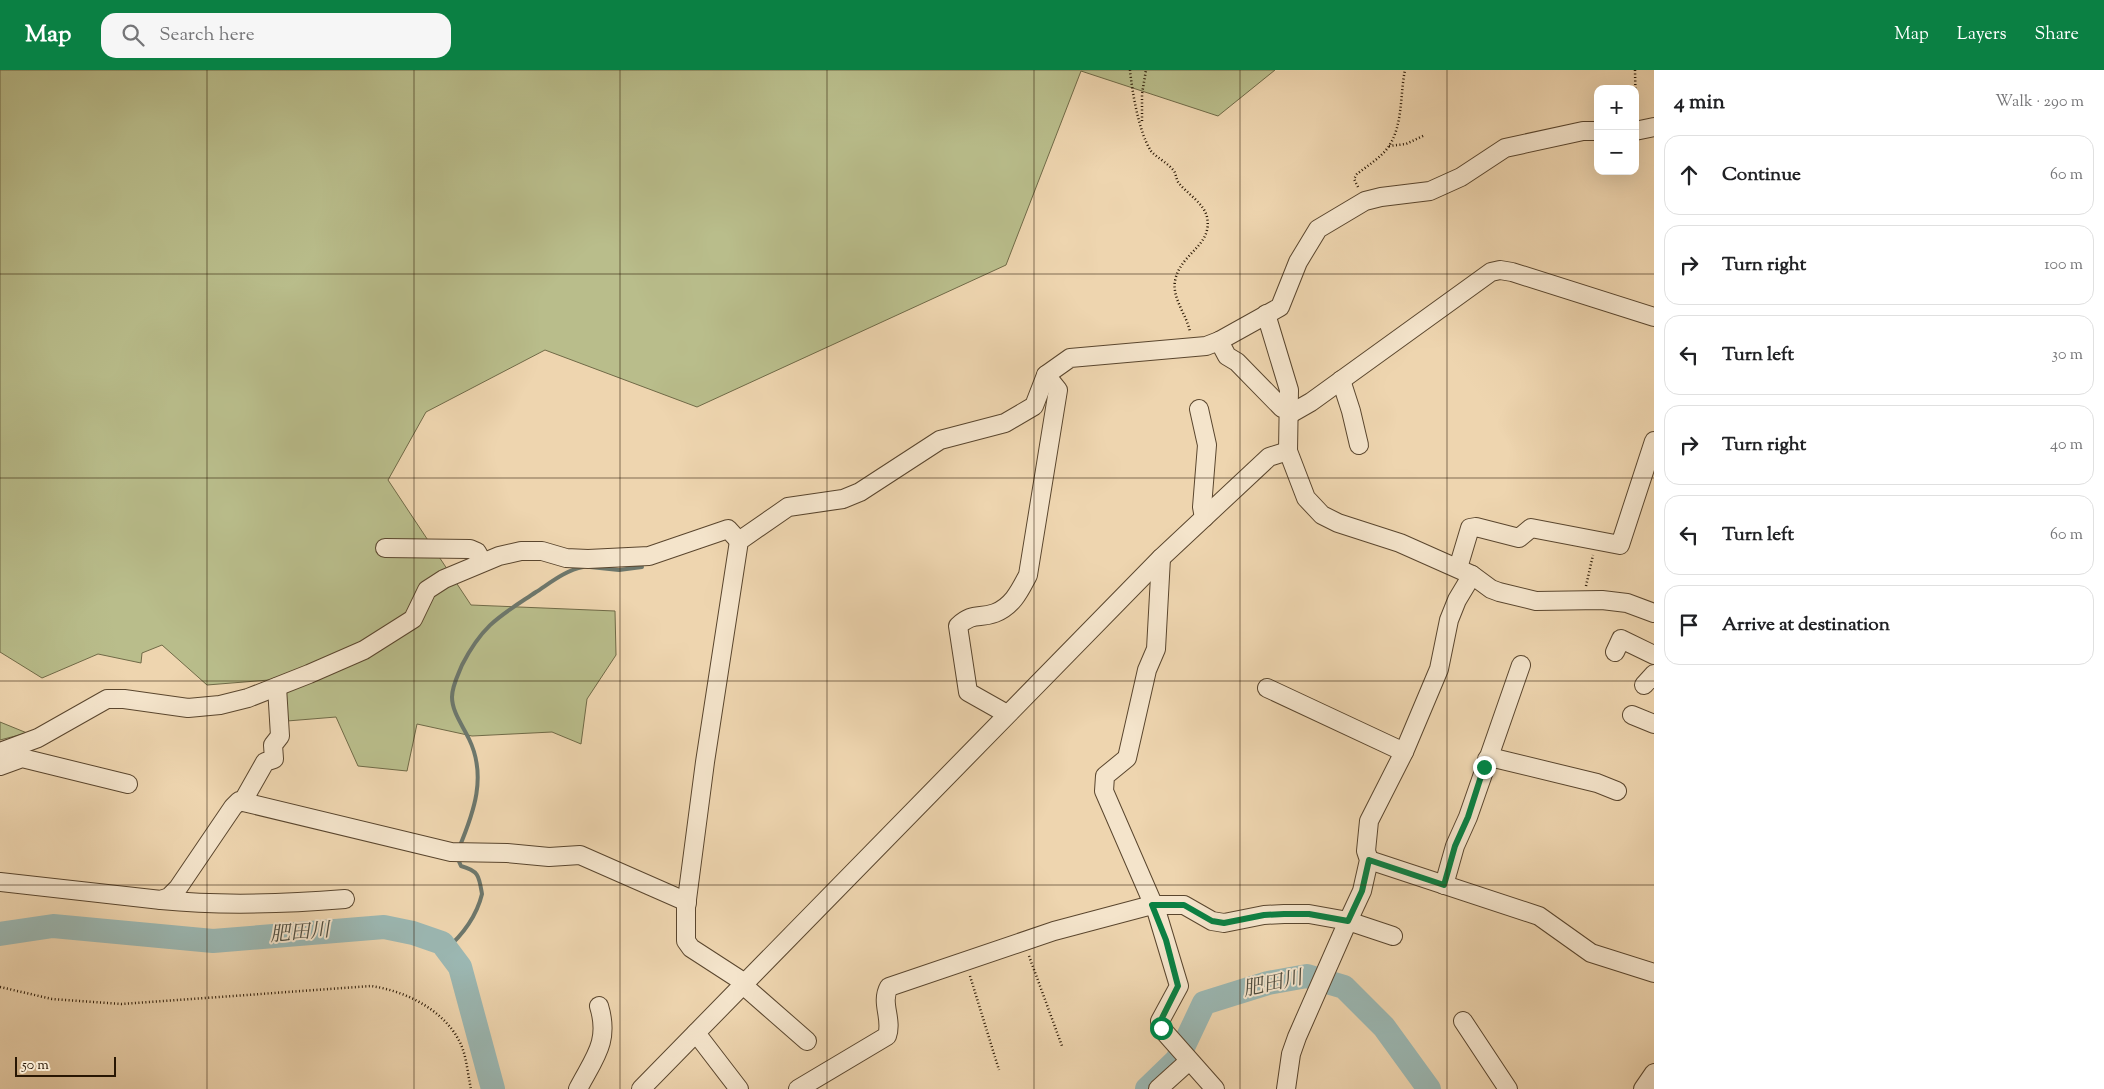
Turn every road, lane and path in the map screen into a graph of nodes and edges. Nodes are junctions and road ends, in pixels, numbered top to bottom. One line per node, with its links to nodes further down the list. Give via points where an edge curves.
1 (1130, 70): 5 (path)
2 (1146, 70): 5 (path)
3 (1405, 70): 11 (path, via 1398,124)
4 (1635, 70): 7 (path)
5 (1142, 126): 16 (path, via 1153,153 1173,171 1207,217 1207,235 1187,256 1175,283)
6 (1654, 128): 9 (street)
7 (1636, 130)
8 (1594, 131): 12 (street, via 1505,148 1461,177 1430,191)
9 (1639, 131)
10 (1425, 136): 11 (path, via 1406,144)
11 (1389, 146): 12 (path, via 1354,179)
12 (1365, 201): 13 (street, via 1318,229 1298,262 1280,307)
13 (1266, 314): 15 (street); 20 (street, via 1289,390)
14 (1654, 317): 18 (street, via 1500,270 1491,272)
15 (1219, 341): 16 (street); 20 (street, via 1227,356)
16 (1193, 346): 17 (street, via 1070,358)
17 (1046, 375): 25 (street, via 1034,406 1005,423 940,440 860,492 843,499 788,507); 38 (street, via 1058,390 1028,575 1015,600 995,613 967,617 958,626 968,692)
18 (1341, 380): 20 (street); 22 (street)
19 (1199, 409): 24 (street, via 1207,445)
20 (1289, 411): 23 (street)
21 (1654, 441): 26 (street, via 1620,546)
22 (1359, 444)
23 (1288, 451): 24 (street, via 1269,458); 30 (street, via 1306,498 1322,515 1338,524 1400,543)
24 (1204, 518): 28 (street)
25 (739, 541): 29 (street, via 728,529 649,556 588,559 521,551); 54 (street)
26 (1596, 542): 30 (street, via 1531,528 1519,538 1470,528); 31 (path)
27 (385, 553): 29 (street, via 470,549 477,552)
28 (1162, 558): 38 (street); 53 (street, via 1156,649 1147,670 1127,758 1106,776 1104,791)
29 (479, 563): 36 (street, via 427,590 413,619 390,634 340,662)
30 (1465, 572): 31 (street, via 1491,589 1526,600); 42 (street, via 1439,669)
31 (1583, 600): 32 (street, via 1627,603)
32 (1654, 613)
33 (1615, 652): 34 (street, via 1621,639)
34 (1654, 655)
35 (1521, 665): 43 (street)
36 (277, 687): 41 (street, via 220,705 188,708 107,699 38,738); 47 (street, via 280,736 273,745 274,759 265,762)
37 (1267, 688): 42 (street)
38 (1007, 714): 60 (street)
39 (1632, 715): 40 (street)
40 (1654, 724)
41 (0, 752)
42 (1404, 752): 48 (street, via 1368,821 1366,851)
43 (1487, 759): 46 (street, via 1579,778); 50 (street)
44 (0, 766): 45 (street, via 22,758)
45 (128, 784)
46 (1617, 791)
47 (243, 801): 52 (street, via 233,807 178,888 170,897); 54 (street, via 451,852 549,857 580,855 687,902)
48 (1369, 860): 50 (street); 55 (street, via 1362,891)
49 (0, 882): 52 (street)
50 (1444, 885): 59 (street, via 1538,916 1591,953)
51 (345, 899): 52 (street, via 260,903)
52 (160, 900)
53 (1152, 905): 55 (street, via 1184,905 1212,921 1224,923 1284,914 1309,914); 57 (street); 67 (street, via 1166,940 1178,986 1160,1022 1161,1028)
54 (686, 907): 60 (street, via 686,941 690,948)
55 (1348, 921): 56 (street); 77 (street, via 1291,1054)
56 (1393, 936)
57 (1023, 940): 58 (street); 66 (path)
58 (965, 960): 68 (path); 74 (street, via 889,987 884,996 890,1029 887,1036)
59 (1654, 973)
60 (744, 984): 64 (street); 65 (street)
61 (0, 987): 70 (path, via 52,999 121,1004 371,986 386,988 404,994 448,1023 463,1048)
62 (599, 1006): 71 (street, via 603,1019 602,1042)
63 (1463, 1021): 78 (street)
64 (696, 1032): 72 (street); 73 (street)
65 (806, 1040)
66 (1062, 1046)
67 (1188, 1060): 75 (street); 76 (street)
68 (999, 1070)
69 (1654, 1073): 79 (street)
70 (471, 1089)
71 (578, 1089)
72 (641, 1089)
73 (739, 1089)
74 (798, 1089)
75 (1158, 1089)
76 (1215, 1089)
77 (1286, 1089)
78 (1508, 1089)
79 (1643, 1089)

